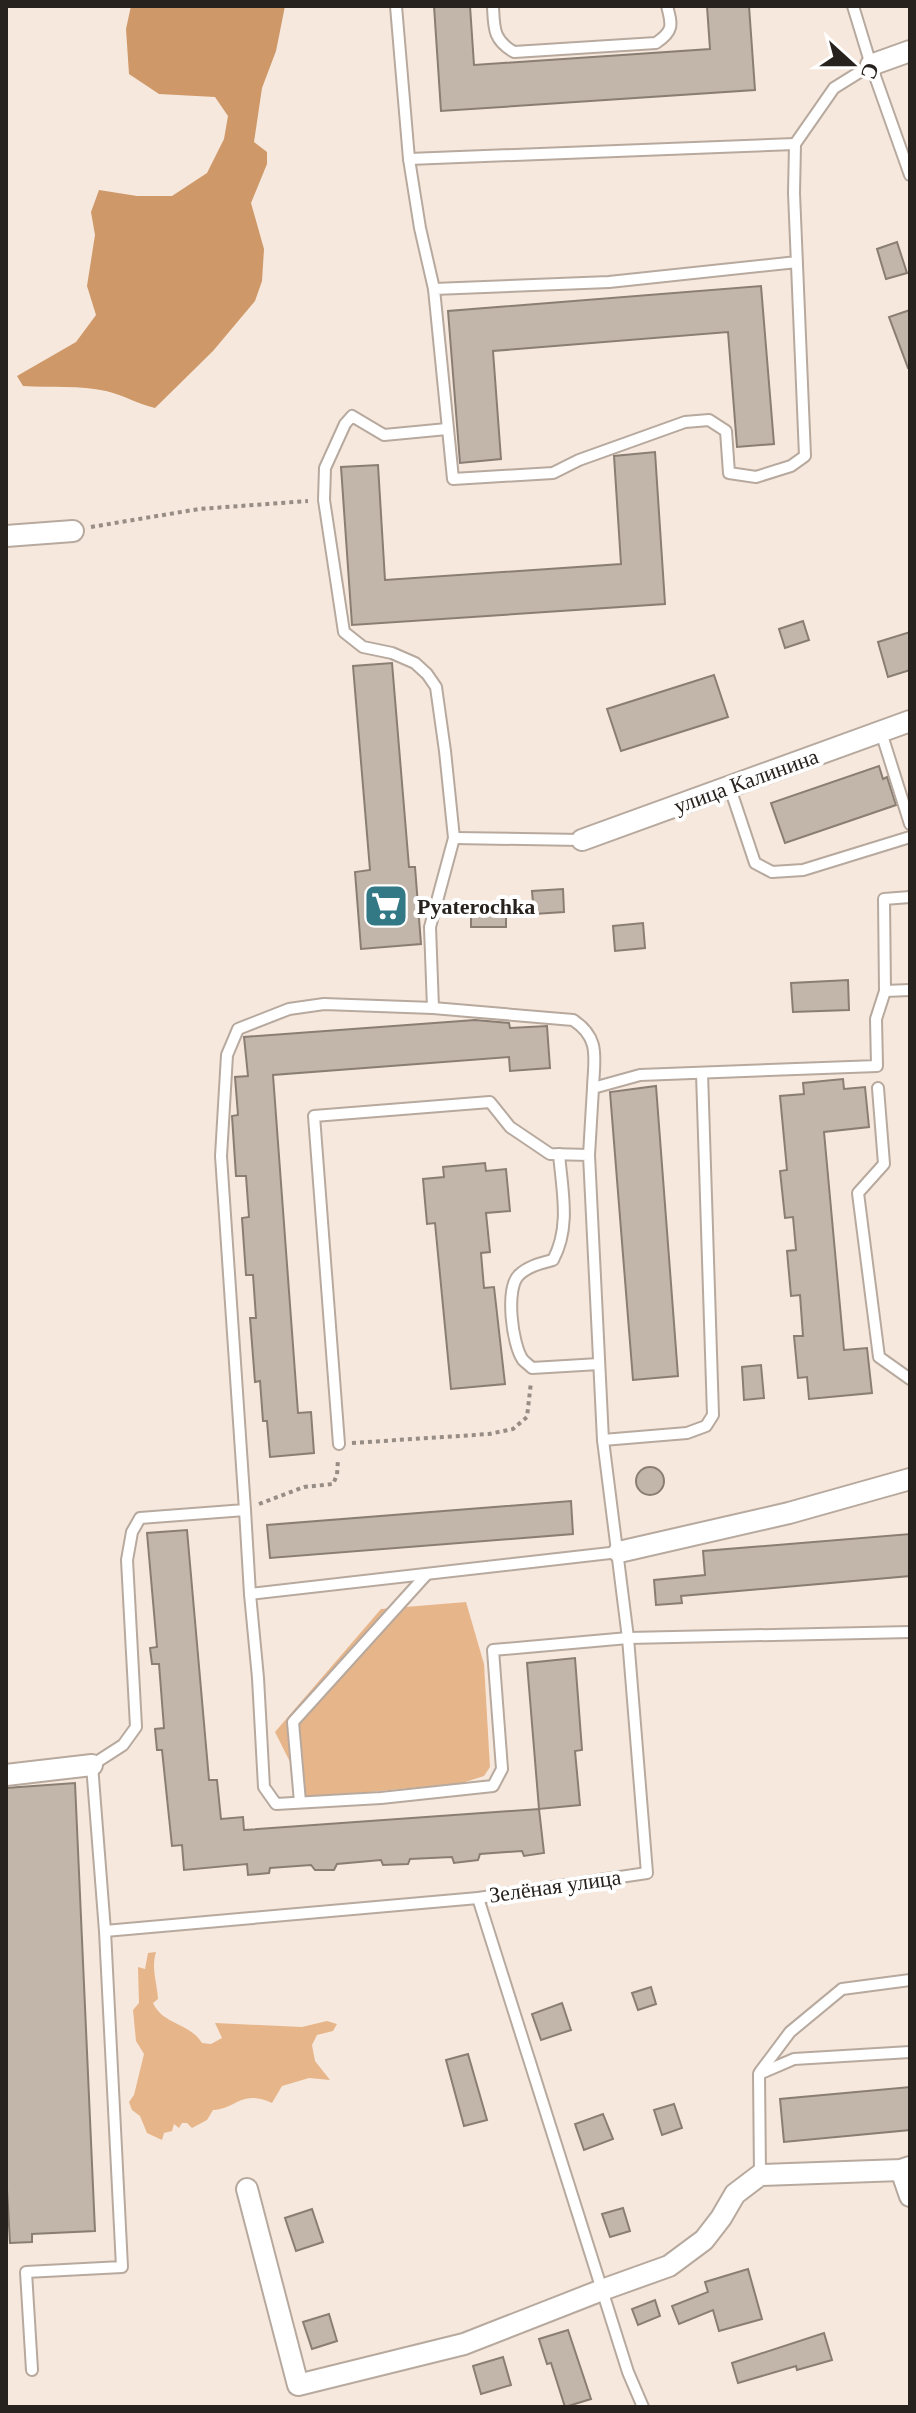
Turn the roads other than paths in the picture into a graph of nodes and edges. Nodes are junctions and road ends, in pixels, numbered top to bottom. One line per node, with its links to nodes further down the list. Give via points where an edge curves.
1 (396, 6): 8 (lane)
2 (493, 6): 3 (lane, via 501,44 514,52 656,43 672,24)
3 (667, 6)
4 (853, 6): 6 (lane)
5 (910, 51): 6 (street)
6 (871, 65): 7 (lane, via 834,88); 9 (lane)
7 (795, 144): 8 (lane); 10 (lane)
8 (409, 159): 11 (lane)
9 (910, 175)
10 (797, 262): 11 (lane, via 609,282); 12 (lane, via 805,456 791,466 756,477 729,473 726,431 709,420 685,422 553,473 453,479)
11 (434, 289): 12 (lane)
12 (447, 429): 20 (lane, via 384,435 352,416 325,468 324,500 344,632 363,647 415,663 436,687)
13 (73, 531): 14 (street)
14 (6, 536)
15 (910, 721): 16 (street, улица Калинина)
16 (881, 732): 17 (street, улица Калинина); 18 (lane)
17 (730, 788): 19 (lane, via 755,863 772,872 803,870); 21 (street, улица Калинина)
18 (910, 824)
19 (910, 837)
20 (454, 838): 21 (lane); 25 (lane, via 430,927)
21 (582, 840)
22 (910, 897): 24 (lane, via 884,899)
23 (910, 990): 24 (lane)
24 (885, 991): 26 (lane, via 876,1019)
25 (433, 1008): 28 (lane, Зелёная улица, via 573,1020 586,1028 595,1046); 36 (lane, Зелёная улица, via 324,1004 289,1009 238,1029 227,1055 221,1156)
26 (877, 1066): 27 (lane); 32 (lane, via 884,1164 858,1193 879,1357)
27 (702, 1073): 28 (lane, via 640,1075); 33 (lane, via 713,1415 706,1426 687,1433)
28 (593, 1088): 30 (lane, Зелёная улица)
29 (559, 1154): 30 (lane); 31 (lane, via 565,1227 561,1245 553,1260 517,1276 510,1294 515,1338 521,1358 532,1368); 34 (lane, via 550,1154 510,1127 490,1102 314,1116)
30 (589, 1155): 31 (lane, Зелёная улица)
31 (599, 1364): 33 (lane, Зелёная улица)
32 (910, 1379)
33 (603, 1440): 37 (lane, Зелёная улица)
34 (339, 1444)
35 (910, 1479): 37 (street)
36 (245, 1510): 39 (lane, Зелёная улица); 42 (lane, via 140,1518 127,1560 136,1727 123,1745)
37 (619, 1552): 38 (lane); 41 (lane, Зелёная улица)
38 (427, 1574): 39 (lane); 44 (lane, via 293,1722)
39 (250, 1594): 44 (lane, Зелёная улица, via 264,1787 276,1804)
40 (910, 1632): 41 (lane)
41 (628, 1638): 44 (lane, via 493,1650 502,1769 493,1786); 45 (lane, Зелёная улица, via 647,1873)
42 (92, 1765): 43 (street); 46 (lane)
43 (6, 1775)
44 (300, 1802)
45 (478, 1898): 46 (lane, Зелёная улица); 54 (lane)
46 (105, 1931): 55 (lane, via 122,2267 26,2272)
47 (910, 1980): 49 (lane, via 842,1989 790,2032)
48 (910, 2052): 49 (lane, via 794,2059)
49 (759, 2074): 51 (lane)
50 (905, 2168): 51 (street); 53 (street)
51 (760, 2175): 54 (street, via 735,2194 704,2240 669,2266)
52 (247, 2189): 54 (street, via 298,2385 464,2344)
53 (910, 2196)
54 (602, 2290): 56 (lane)
55 (32, 2370)
56 (643, 2407)

